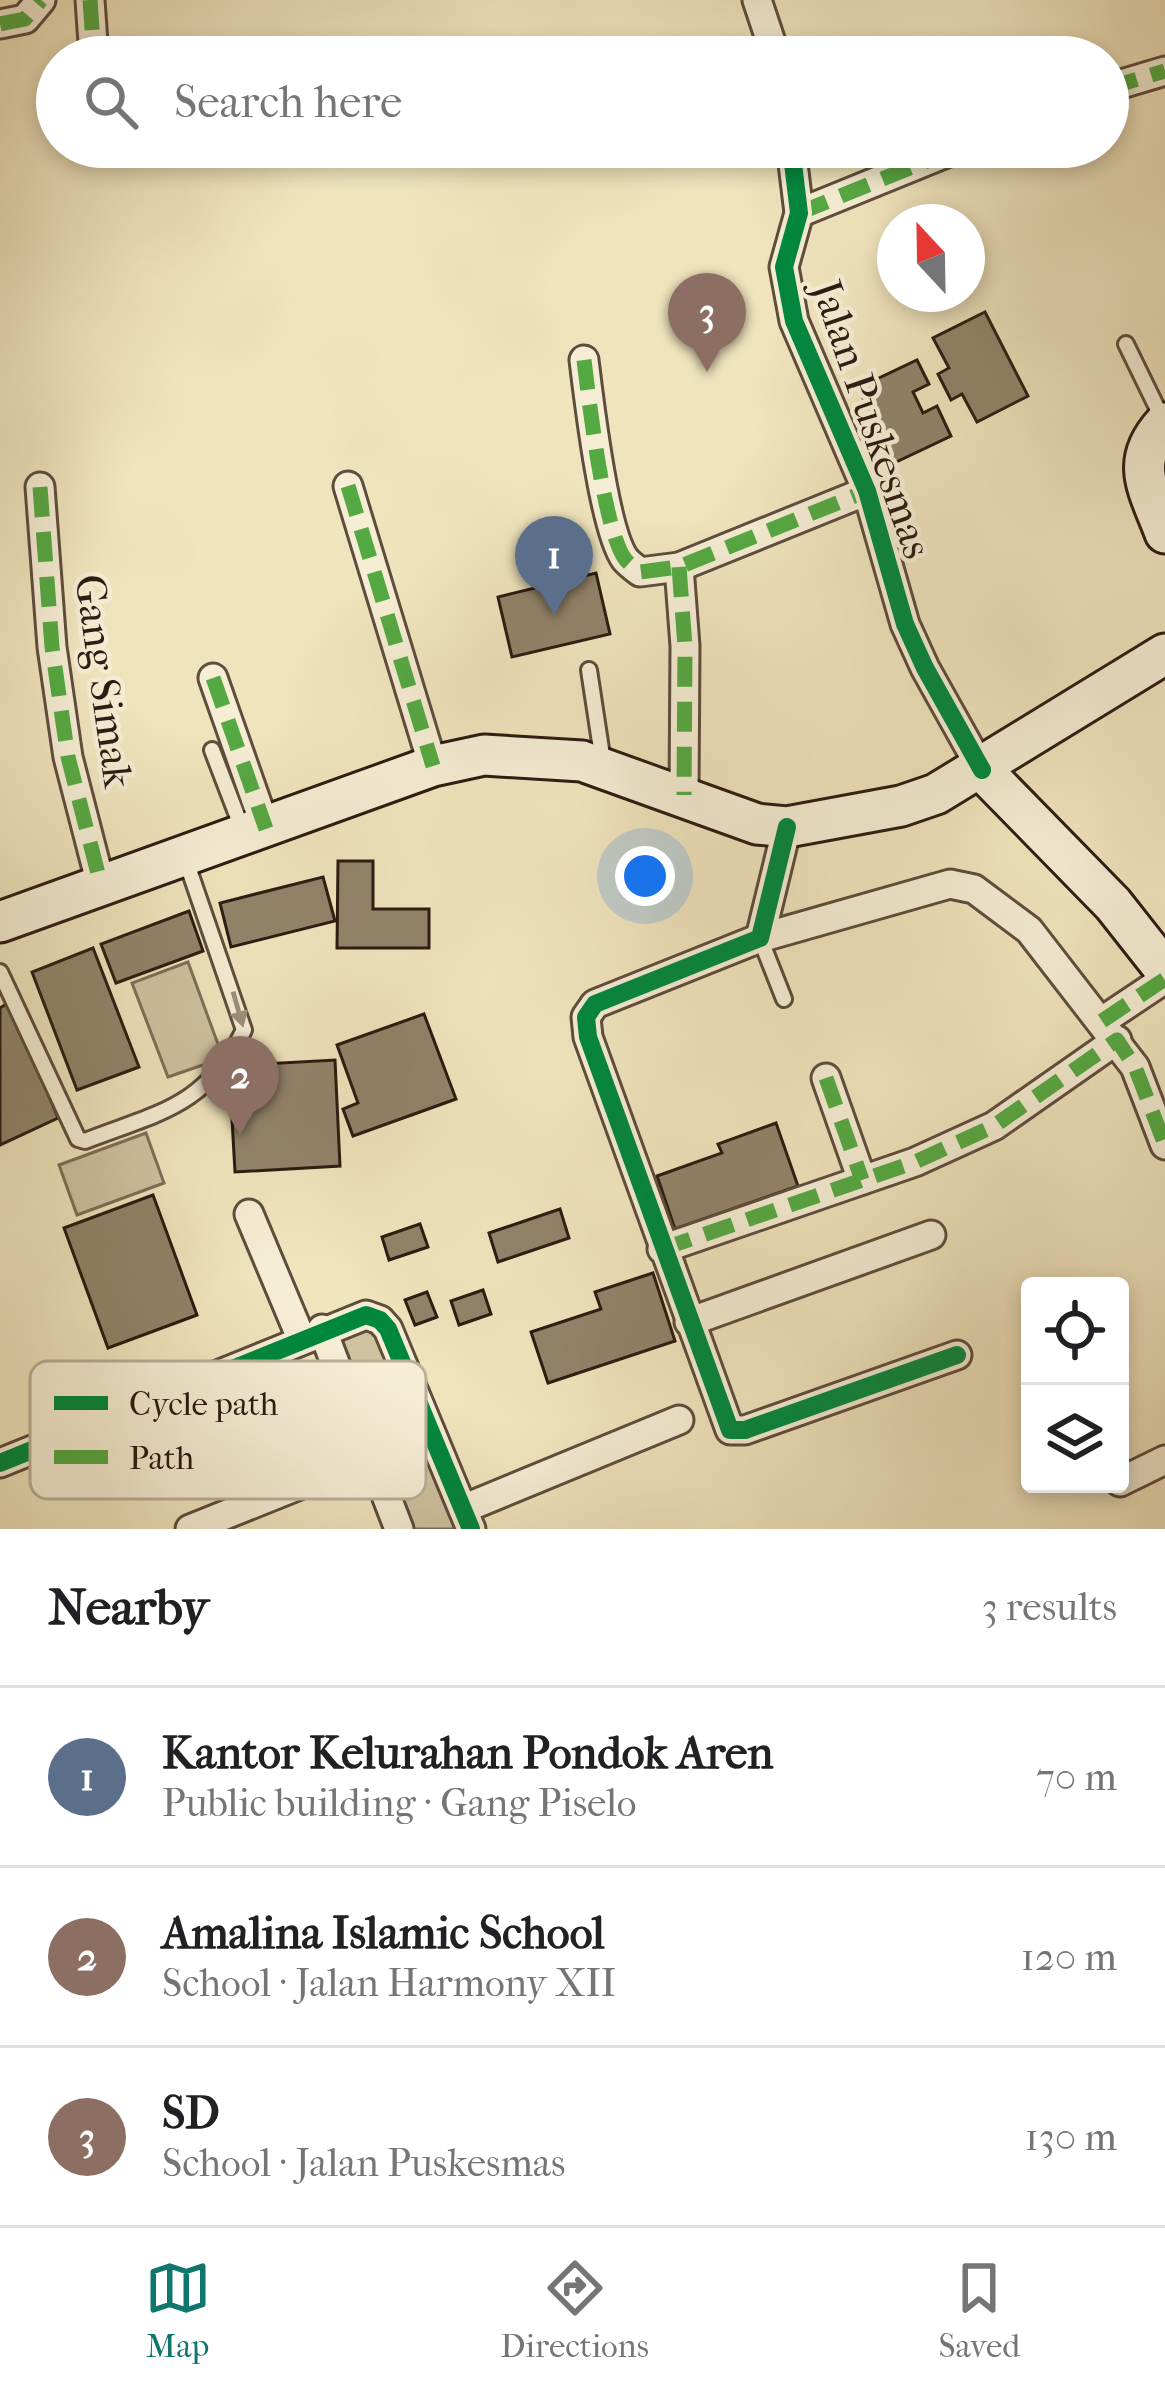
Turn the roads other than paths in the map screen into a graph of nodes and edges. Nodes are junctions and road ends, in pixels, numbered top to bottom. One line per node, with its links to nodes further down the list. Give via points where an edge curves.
1 (41, 0): 4 (street, via 25,19)
2 (90, 0): 5 (street)
3 (757, 0): 6 (street)
4 (0, 24)
5 (93, 36)
6 (769, 36)
7 (1165, 71): 8 (street)
8 (1129, 82)
9 (794, 168): 11 (street, Jalan Puskesmas)
10 (909, 168): 11 (street)
11 (799, 213): 17 (street, Jalan Puskesmas, via 784,268 786,294)
12 (1126, 344): 14 (lane)
13 (584, 360): 19 (street, via 617,542 640,572)
14 (1165, 423): 18 (main road, via 1148,441 1143,464)
15 (348, 486): 24 (street)
16 (40, 488): 31 (street, Gang Simak, via 68,757)
17 (867, 491): 19 (street); 26 (street, Jalan Puskesmas, via 905,624)
18 (1165, 532)
19 (679, 568): 27 (street)
20 (1165, 654): 26 (main road)
21 (589, 670): 25 (lane)
22 (212, 678): 28 (street)
23 (212, 750): 28 (lane)
24 (433, 766): 25 (main road, via 484,755); 28 (main road)
25 (604, 767): 27 (main road)
26 (982, 770): 29 (main road); 34 (main road, via 1113,904)
27 (684, 795): 29 (main road)
28 (255, 832): 30 (main road)
29 (781, 847): 33 (street)
30 (185, 857): 31 (main road); 35 (lane, one-way to 35, via 244,1030 204,1090 78,1139)
31 (101, 885): 32 (main road)
32 (0, 922)
33 (760, 938): 37 (lane); 38 (street, via 950,884 974,889 1029,930); 44 (street, via 643,982 595,1004 586,1017)
34 (1165, 970)
35 (0, 972)
36 (1165, 979): 38 (street)
37 (784, 999)
38 (1110, 1030): 40 (street, via 1135,1067); 41 (street, via 994,1126)
39 (826, 1078): 41 (street)
40 (1165, 1144)
41 (862, 1180): 44 (street)
42 (249, 1214): 46 (street)
43 (932, 1235): 45 (street)
44 (662, 1249): 45 (street)
45 (688, 1322): 47 (street, via 730,1430)
46 (311, 1334): 48 (street); 49 (street); 50 (street, via 365,1315 388,1329)
47 (957, 1355)
48 (246, 1361)
49 (324, 1361)
50 (401, 1361)
51 (426, 1420): 59 (street)
52 (680, 1420): 59 (street)
53 (30, 1451): 55 (street)
54 (1165, 1460): 56 (street)
55 (0, 1463)
56 (1129, 1477)
57 (265, 1499): 60 (street)
58 (388, 1499): 61 (street)
59 (467, 1519)
60 (190, 1529)
61 (399, 1529)

